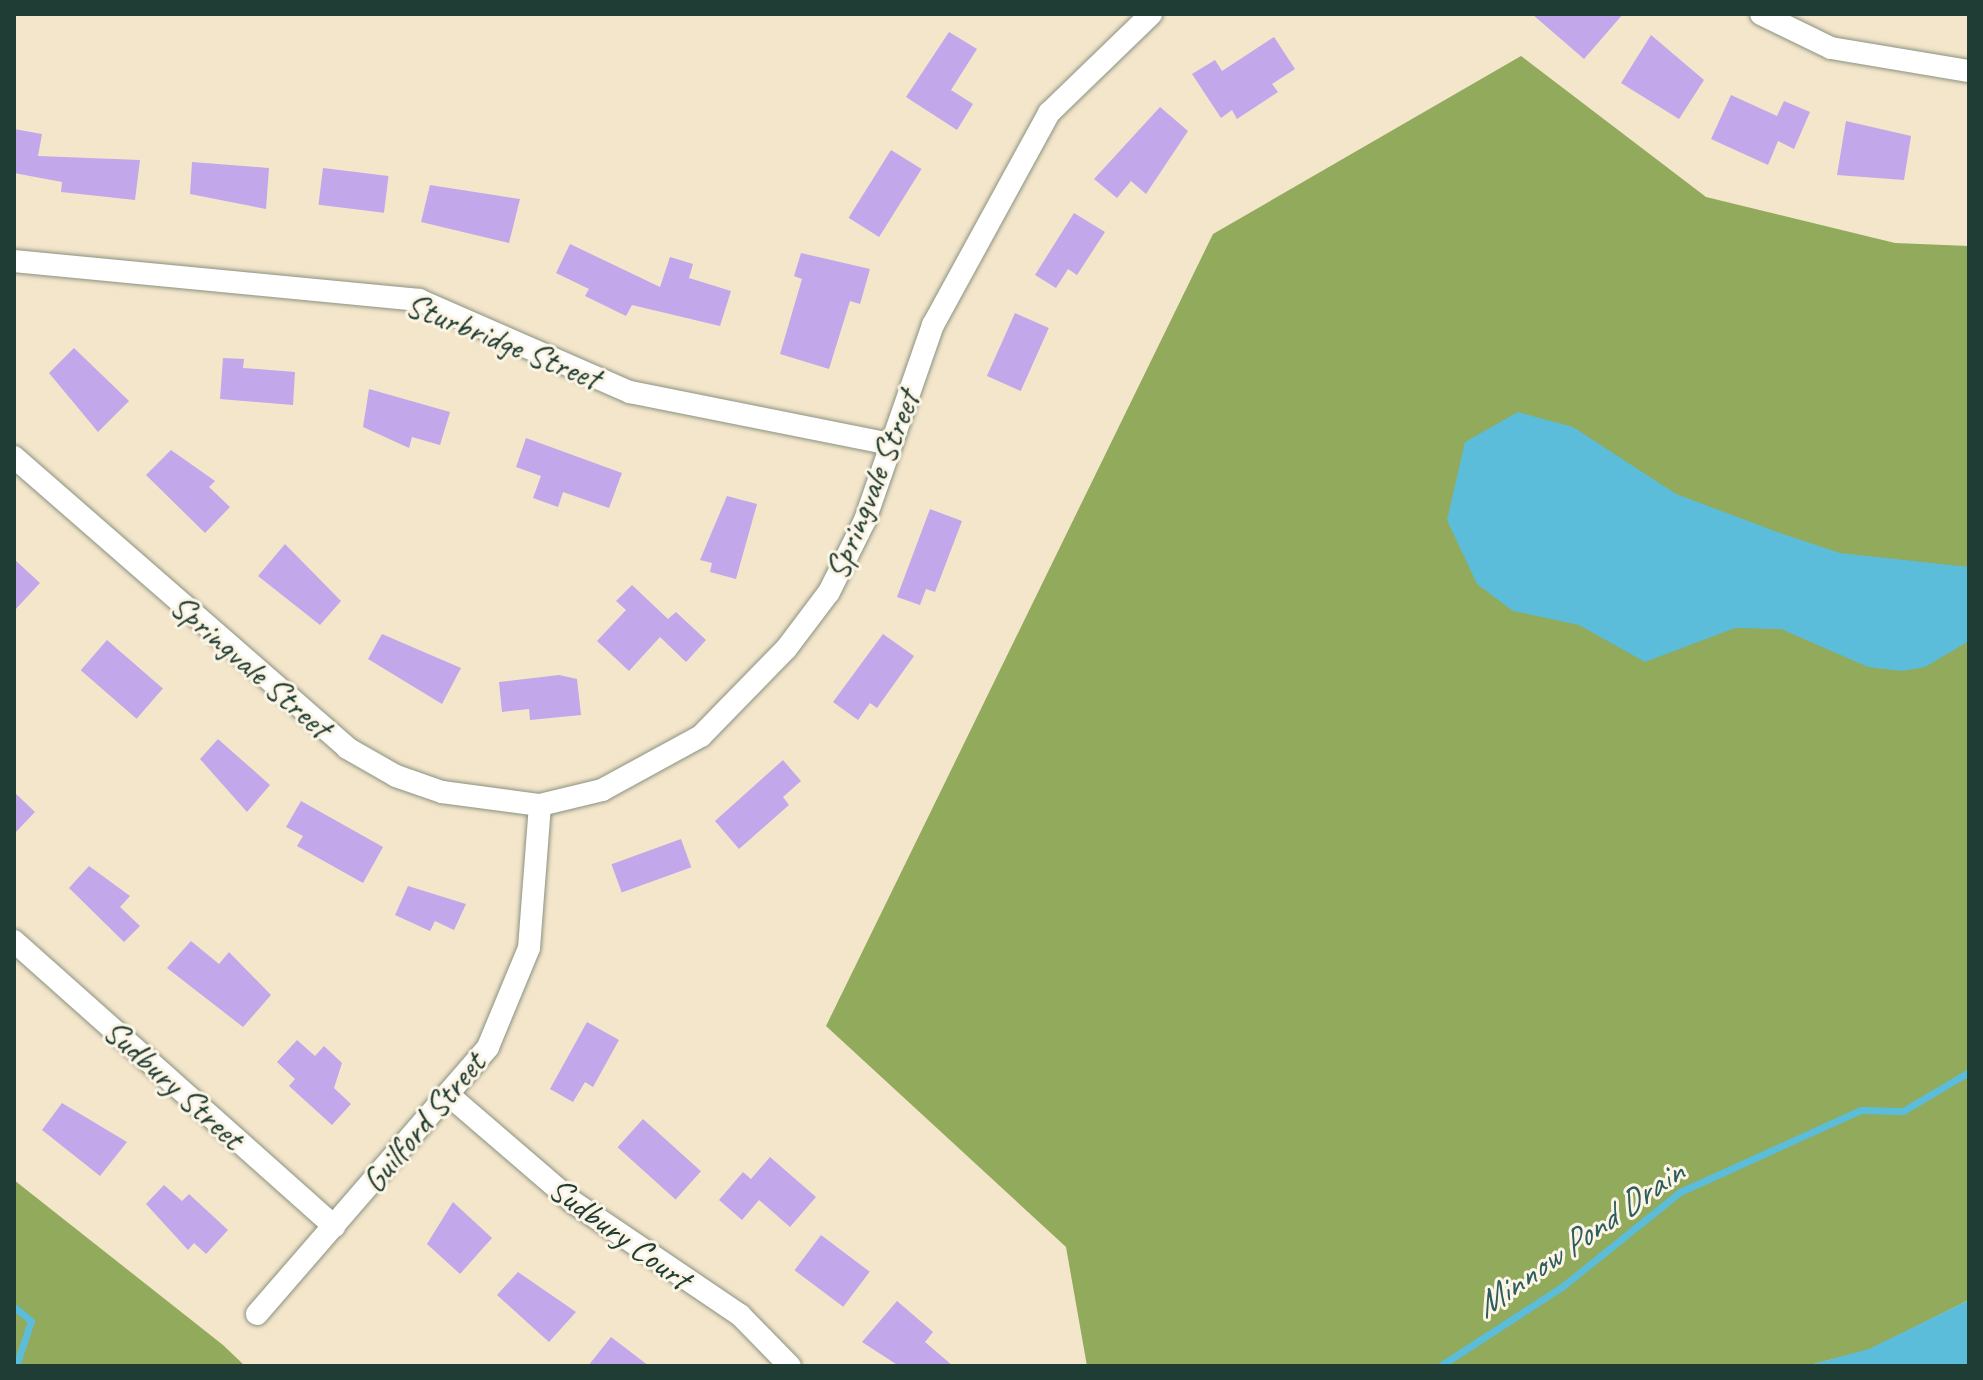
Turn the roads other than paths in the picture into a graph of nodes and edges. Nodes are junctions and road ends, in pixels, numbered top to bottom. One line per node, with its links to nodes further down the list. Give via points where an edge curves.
1 (1151, 14): 5 (street, Springvale Street, via 1049,113 933,325)
2 (1761, 14): 3 (street, via 1831,48)
3 (1969, 71)
4 (14, 261): 5 (street, Sturbridge Street, via 419,300 630,392)
5 (891, 444): 7 (street, Springvale Street, via 829,592 736,704 668,759 602,790)
6 (14, 457): 7 (street, Springvale Street, via 347,748 442,792)
7 (540, 805): 9 (street, Guilford Street, via 535,913 520,982 488,1047)
8 (14, 941): 10 (street, Sudbury Street)
9 (451, 1097): 10 (street, Guilford Street); 12 (street, Sudbury Court, via 573,1202 740,1315)
10 (334, 1226): 11 (street, Guilford Street)
11 (257, 1314)
12 (790, 1366)

